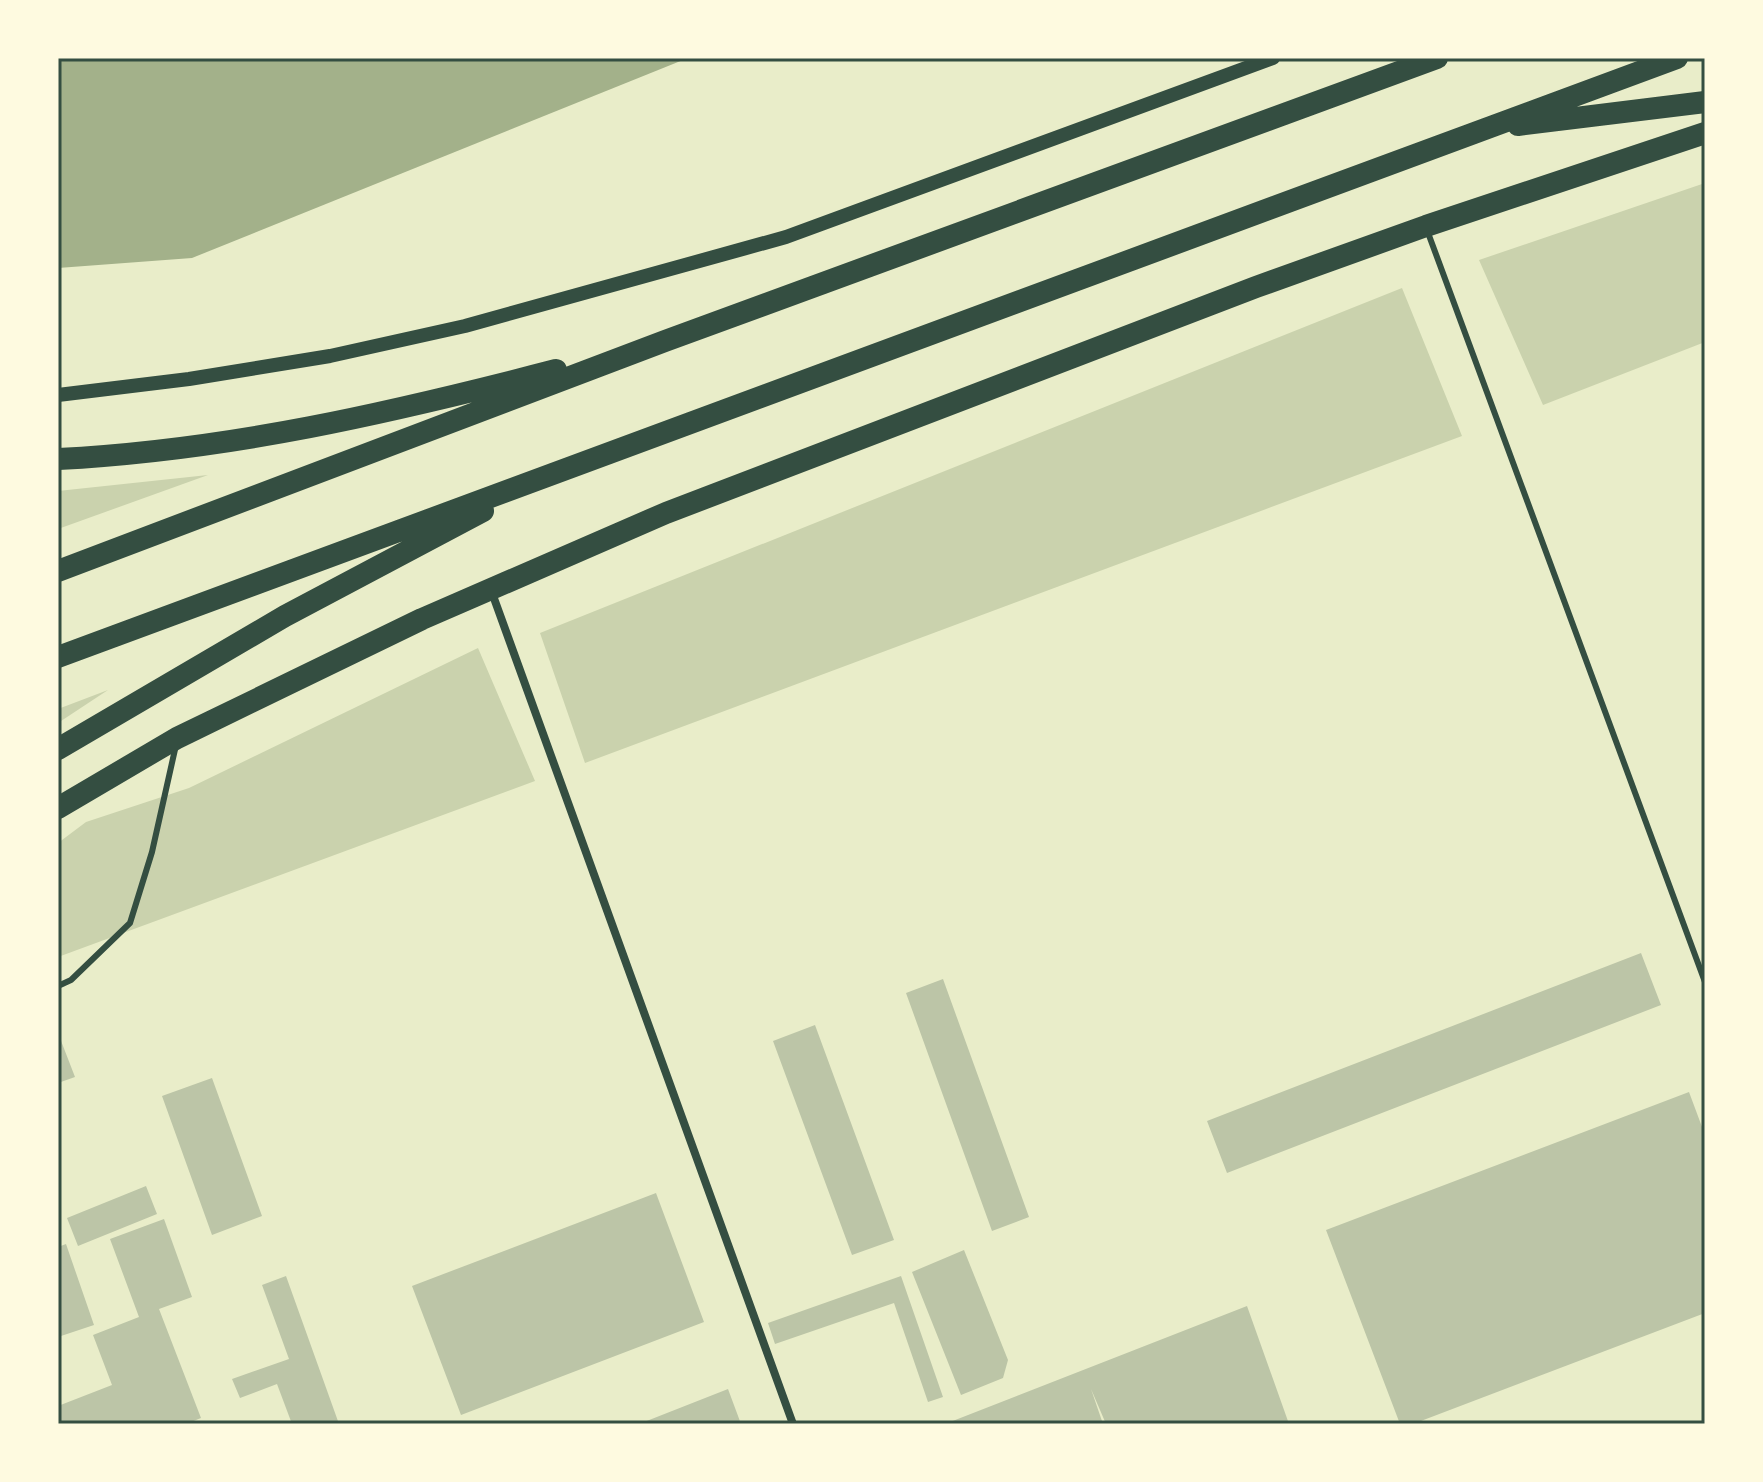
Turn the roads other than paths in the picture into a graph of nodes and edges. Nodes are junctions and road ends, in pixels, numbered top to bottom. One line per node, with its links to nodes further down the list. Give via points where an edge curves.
1 (1273, 58): 9 (street, via 786,237 480,322 330,356)
2 (1437, 58): 8 (highway)
3 (1677, 58): 5 (highway)
4 (1705, 102): 5 (highway)
5 (1477, 130): 11 (highway)
6 (1705, 133): 7 (highway)
7 (1426, 226): 13 (highway, via 681,507); 18 (lane)
8 (665, 341): 10 (highway, via 405,409 257,439); 12 (highway)
9 (58, 395)
10 (58, 459)
11 (555, 472): 14 (highway); 16 (highway, via 285,616)
12 (58, 571)
13 (490, 590): 15 (highway); 20 (street)
14 (58, 657)
15 (177, 738): 17 (highway); 19 (lane, via 130,923 71,980)
16 (58, 749)
17 (58, 808)
18 (1705, 982)
19 (58, 986)
20 (793, 1424)

